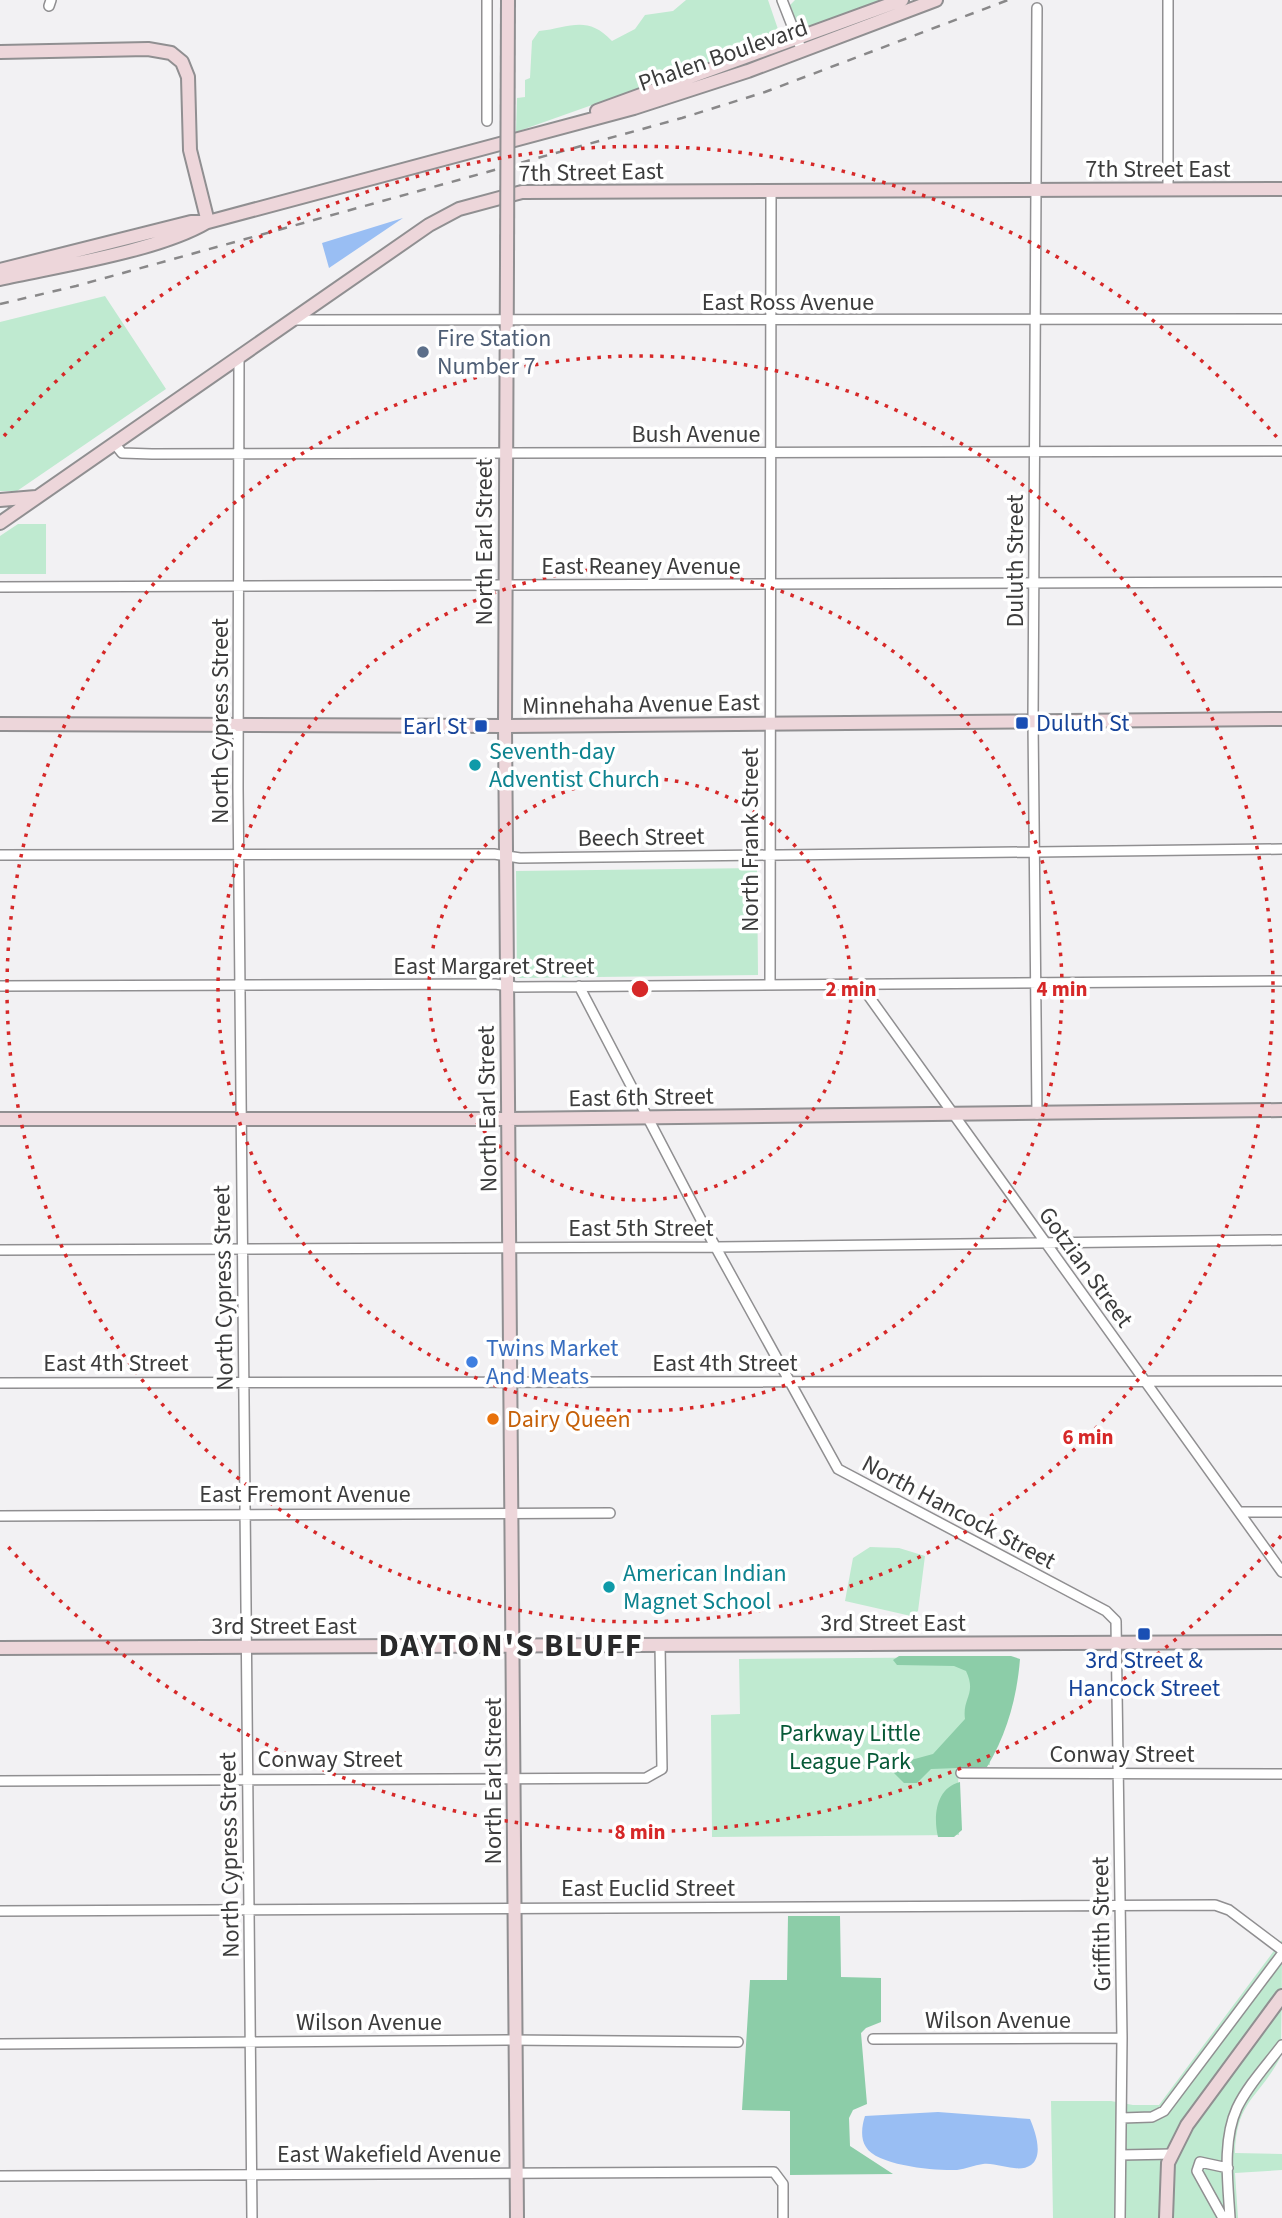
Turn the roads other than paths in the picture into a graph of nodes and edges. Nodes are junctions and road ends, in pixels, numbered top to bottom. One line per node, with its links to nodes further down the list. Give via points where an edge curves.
1 (486, 0): 10 (street)
2 (508, 0): 20 (street, North Earl Street, bridge)
3 (782, 0): 8 (street)
4 (902, 0): 8 (street, Phalen Boulevard)
5 (936, 0): 8 (street, Phalen Boulevard)
6 (1168, 0): 13 (street)
7 (1037, 8): 12 (street, Duluth Street)
8 (800, 45): 15 (street, Phalen Boulevard, via 634,108)
9 (0, 52): 15 (street, via 148,49 171,53 183,62 188,77 190,150)
10 (487, 121)
11 (1282, 189): 13 (street, 7th Street East)
12 (1035, 190): 13 (street, 7th Street East); 14 (street, 7th Street East); 22 (street, Duluth Street)
13 (1168, 190)
14 (771, 192): 19 (street, 7th Street East, via 547,191 509,195 450,212); 21 (street, North Frank Street)
15 (208, 222): 16 (street, Phalen Boulevard, via 191,222); 17 (street, Phalen Boulevard, via 124,250)
16 (0, 270)
17 (0, 279)
18 (1282, 319): 22 (street, East Ross Avenue)
19 (295, 320): 20 (street, East Ross Avenue); 23 (street, 7th Street East)
20 (506, 321): 21 (street, East Ross Avenue); 28 (street, North Earl Street)
21 (771, 321): 22 (street, East Ross Avenue); 29 (street, North Frank Street)
22 (1035, 321): 26 (street, Duluth Street)
23 (239, 357): 24 (street, 7th Street East); 27 (street, North Cypress Street)
24 (114, 443): 27 (street, Bush Avenue, via 122,453); 30 (street, 7th Street East)
25 (1282, 451): 26 (street, Bush Avenue)
26 (1034, 452): 29 (street, Bush Avenue); 34 (street, Duluth Street)
27 (240, 453): 28 (street, Bush Avenue); 38 (street, North Cypress Street)
28 (505, 454): 29 (street, Bush Avenue); 35 (street, North Earl Street)
29 (770, 454): 36 (street, North Frank Street)
30 (40, 497): 31 (street); 32 (street, 7th Street East)
31 (0, 500)
32 (0, 523)
33 (1282, 582): 34 (street, East Reaney Avenue)
34 (1034, 584): 36 (street, East Reaney Avenue); 40 (street, Duluth Street)
35 (505, 585): 36 (street, East Reaney Avenue); 38 (street, East Reaney Avenue); 44 (street, North Earl Street)
36 (769, 585): 43 (street, North Frank Street)
37 (0, 587): 38 (street, East Reaney Avenue)
38 (240, 587): 42 (street, North Cypress Street)
39 (1282, 719): 40 (street, Minnehaha Avenue East)
40 (1033, 721): 43 (street, Minnehaha Avenue East); 46 (street, Duluth Street)
41 (0, 724): 42 (street, Minnehaha Avenue East)
42 (238, 724): 44 (street, Minnehaha Avenue East); 47 (street, North Cypress Street)
43 (769, 724): 44 (street, Minnehaha Avenue East); 50 (street, North Frank Street)
44 (505, 726): 49 (street, North Earl Street)
45 (1282, 849): 46 (street, Beech Street)
46 (1035, 852): 50 (street, Beech Street); 52 (street, Duluth Street)
47 (239, 854): 48 (street, Beech Street); 49 (street, Beech Street); 55 (street, North Cypress Street)
48 (0, 855)
49 (506, 855): 50 (street, Beech Street); 57 (street, North Earl Street)
50 (769, 855): 53 (street, North Frank Street)
51 (1282, 981): 52 (street, East Margaret Street)
52 (1036, 982): 54 (street, East Margaret Street); 60 (street, Duluth Street)
53 (770, 984): 54 (street, East Margaret Street); 58 (street, East Margaret Street)
54 (860, 984): 61 (street, Gotzian Street)
55 (241, 985): 56 (street, East Margaret Street); 57 (street, East Margaret Street); 64 (street, North Cypress Street)
56 (0, 986)
57 (507, 986): 58 (street, East Margaret Street); 65 (street, North Earl Street)
58 (579, 986): 62 (street, North Hancock Street)
59 (1282, 1110): 60 (street, East 6th Street)
60 (1037, 1114): 61 (street, East 6th Street)
61 (952, 1115): 62 (street, East 6th Street); 67 (street, Gotzian Street)
62 (646, 1117): 65 (street, East 6th Street); 69 (street, North Hancock Street)
63 (0, 1119): 64 (street, East 6th Street)
64 (241, 1119): 65 (street, East 6th Street); 70 (street, North Cypress Street)
65 (508, 1119): 68 (street, North Earl Street)
66 (1282, 1240): 67 (street, East 5th Street)
67 (1046, 1242): 69 (street, East 5th Street); 72 (street, Gotzian Street)
68 (510, 1247): 69 (street, East 5th Street); 70 (street, East 5th Street); 76 (street, North Earl Street)
69 (716, 1247): 77 (street, North Hancock Street)
70 (242, 1249): 71 (street, East 5th Street); 74 (street, North Cypress Street)
71 (0, 1250)
72 (1144, 1381): 73 (street, East 4th Street); 77 (street, East 4th Street); 78 (street, Gotzian Street)
73 (1282, 1381)
74 (244, 1382): 75 (street, East 4th Street); 76 (street, East 4th Street); 80 (street, North Cypress Street)
75 (0, 1383)
76 (511, 1383): 77 (street, East 4th Street); 81 (street, North Earl Street)
77 (789, 1383): 85 (street, North Hancock Street, via 838,1469 1112,1615)
78 (1239, 1512): 79 (street); 84 (street, Gotzian Street)
79 (1282, 1512)
80 (245, 1513): 81 (street, East Fremont Avenue); 83 (street, East Fremont Avenue); 90 (street, North Cypress Street)
81 (510, 1513): 82 (street, East Fremont Avenue); 88 (street, North Earl Street)
82 (610, 1513)
83 (0, 1516)
84 (1282, 1572)
85 (1117, 1643): 86 (street, 3rd Street East); 87 (street, 3rd Street East); 92 (street, Griffith Street)
86 (1282, 1643)
87 (660, 1645): 88 (street, 3rd Street East); 95 (street, Conway Street, via 659,1773 646,1778)
88 (513, 1646): 90 (street, 3rd Street East); 95 (street, North Earl Street)
89 (0, 1647): 90 (street, 3rd Street East)
90 (247, 1647): 94 (street, North Cypress Street)
91 (961, 1773): 92 (street, Conway Street)
92 (1119, 1773): 93 (street, Conway Street); 97 (street, Griffith Street)
93 (1282, 1774)
94 (247, 1778): 95 (street, Conway Street); 96 (street, Conway Street); 99 (street, North Cypress Street)
95 (514, 1778): 98 (street, North Earl Street)
96 (0, 1781)
97 (1120, 1905): 98 (street, East Euclid Street); 101 (street, East Euclid Street, via 1215,1905 1229,1910); 103 (street, Griffith Street)
98 (515, 1907): 99 (street, East Euclid Street); 105 (street, North Earl Street)
99 (250, 1909): 100 (street, East Euclid Street); 106 (street, North Cypress Street)
100 (0, 1911)
101 (1282, 1952): 110 (street, via 1164,2111 1152,2117)
102 (1282, 1996): 111 (street, via 1196,2111)
103 (1122, 2038): 104 (street, Wilson Avenue); 110 (street, Griffith Street)
104 (873, 2039)
105 (515, 2040): 106 (street, Wilson Avenue); 107 (street, Wilson Avenue); 115 (street, North Earl Street)
106 (250, 2042): 108 (street, Wilson Avenue); 114 (street, North Cypress Street)
107 (738, 2042)
108 (0, 2043)
109 (1282, 2045): 113 (street, via 1237,2108)
110 (1122, 2118): 112 (street, Griffith Street)
111 (1173, 2154): 112 (street); 121 (street, via 1166,2179)
112 (1121, 2155): 120 (street, Griffith Street)
113 (1228, 2168): 122 (street, via 1205,2162 1197,2166); 123 (street)
114 (251, 2173): 115 (street, East Wakefield Avenue); 116 (street, East Wakefield Avenue); 117 (street, North Cypress Street)
115 (517, 2174): 118 (street, North Earl Street); 119 (street, East Wakefield Avenue, via 768,2171 778,2175 783,2184)
116 (0, 2176)
117 (252, 2218)
118 (517, 2218)
119 (783, 2218)
120 (1121, 2218)
121 (1166, 2218)
122 (1223, 2218)
123 (1230, 2218)

